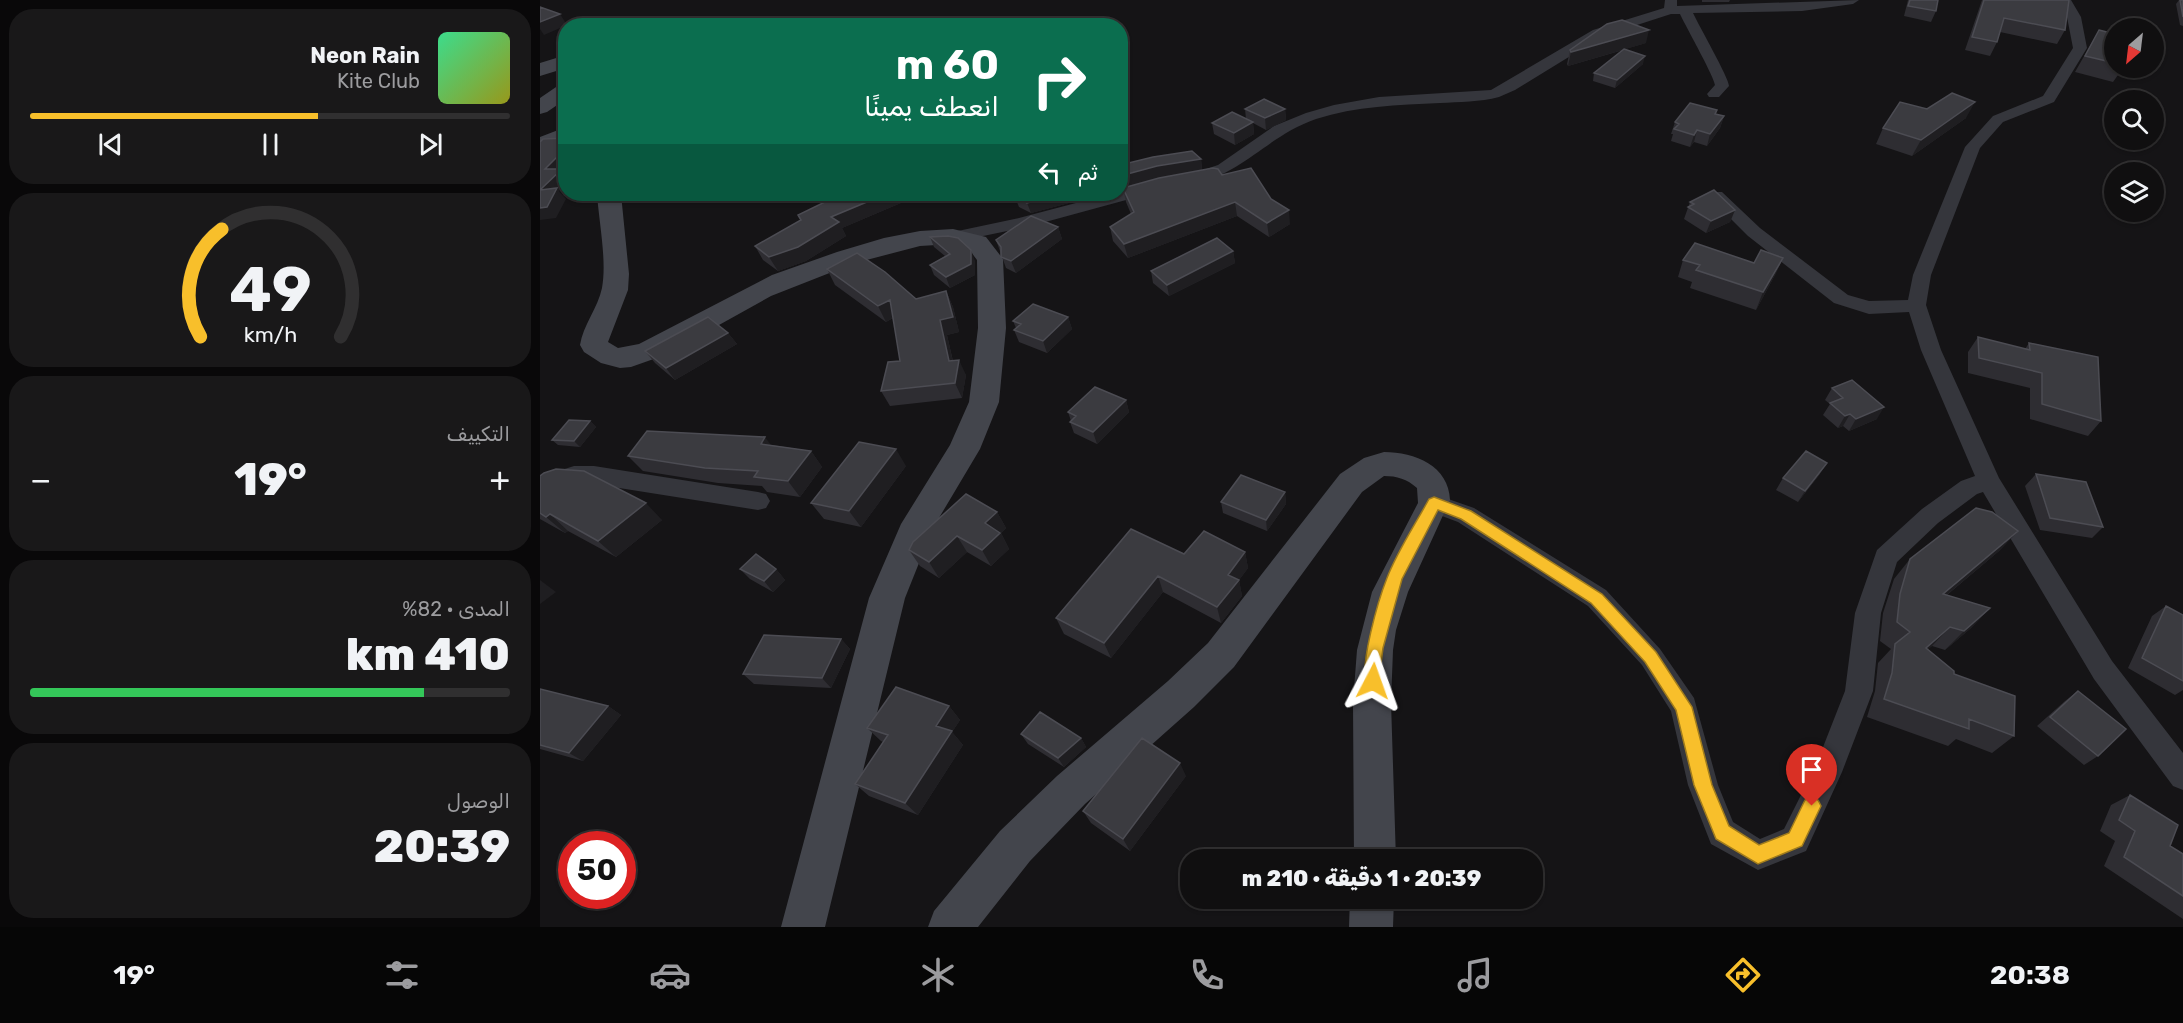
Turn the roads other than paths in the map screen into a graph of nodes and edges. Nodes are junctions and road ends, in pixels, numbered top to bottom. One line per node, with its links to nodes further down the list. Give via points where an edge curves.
1 (1853, 0): 3 (street, via 1802,7)
2 (2065, 0): 16 (street, via 2074,17 2080,48 2049,99 1998,119 1973,147 1922,275)
3 (1675, 7): 6 (street, via 1722,79 1722,86); 11 (street, via 1598,33 1494,94 1367,102 1313,115 1272,135 1232,167 1204,178)
4 (558, 64): 5 (main road)
5 (540, 70)
6 (1714, 94)
7 (558, 95): 8 (main road)
8 (540, 108)
9 (558, 137): 10 (main road)
10 (540, 145)
11 (1128, 194)
12 (1716, 196): 16 (street, via 1754,232 1853,306 1873,310)
13 (610, 201): 15 (main road, via 615,290 594,345 606,356 623,358 645,353 761,290 822,265 927,237)
14 (1101, 201): 15 (street)
15 (959, 236): 24 (main road, via 976,241 988,250 990,259 992,328 984,402 964,449 918,524 887,598)
16 (1916, 305): 17 (street, via 1930,350)
17 (1989, 481): 20 (street, via 1969,487 1886,557 1868,613 1859,691 1828,772 1795,840 1758,855 1722,833 1703,785 1684,707 1651,657 1597,598 1466,515); 21 (street, via 2103,670)
18 (540, 486): 19 (street, via 574,475 594,475)
19 (758, 501)
20 (1434, 503): 22 (main road, via 1395,578 1375,648 1371,698); 25 (main road, via 1430,481 1401,467 1383,464 1351,483 1221,655 1182,694 1071,789 1016,846)
21 (2183, 776)
22 (1376, 849)
23 (1372, 909): 26 (main road)
24 (803, 927)
25 (950, 927)
26 (1371, 927)

